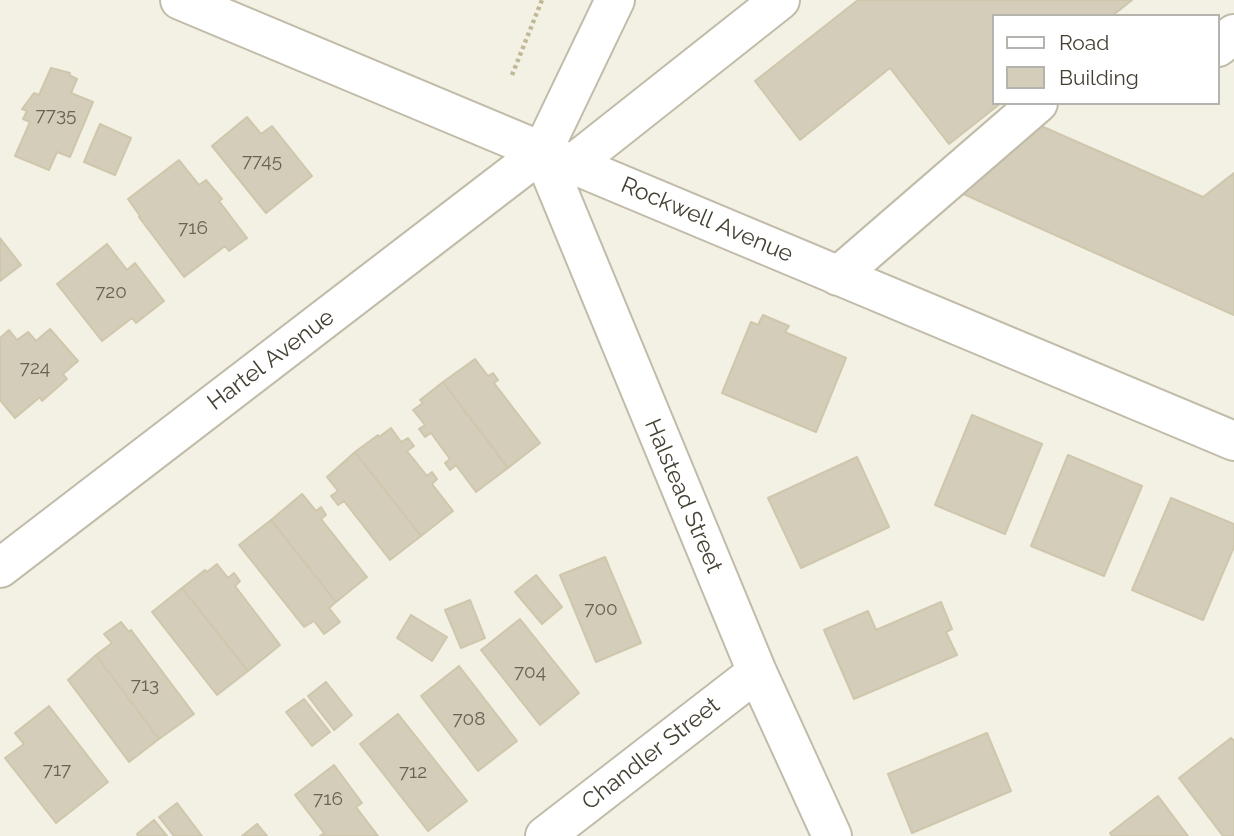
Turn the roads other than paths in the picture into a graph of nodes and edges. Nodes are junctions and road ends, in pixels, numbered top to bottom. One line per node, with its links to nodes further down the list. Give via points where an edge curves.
1 (180, 0): 7 (street, Rockwell Avenue)
2 (615, 0): 7 (street)
3 (780, 0): 7 (street, Hartel Avenue)
4 (1234, 34): 5 (street)
5 (1220, 45)
6 (1036, 105): 8 (street)
7 (558, 158): 8 (street, Rockwell Avenue); 10 (street, Hartel Avenue); 11 (street, Halstead Street)
8 (838, 276): 9 (street, Rockwell Avenue)
9 (1234, 441)
10 (0, 568)
11 (757, 672): 12 (street, Chandler Street); 13 (street, Halstead Street)
12 (545, 836)
13 (832, 836)

